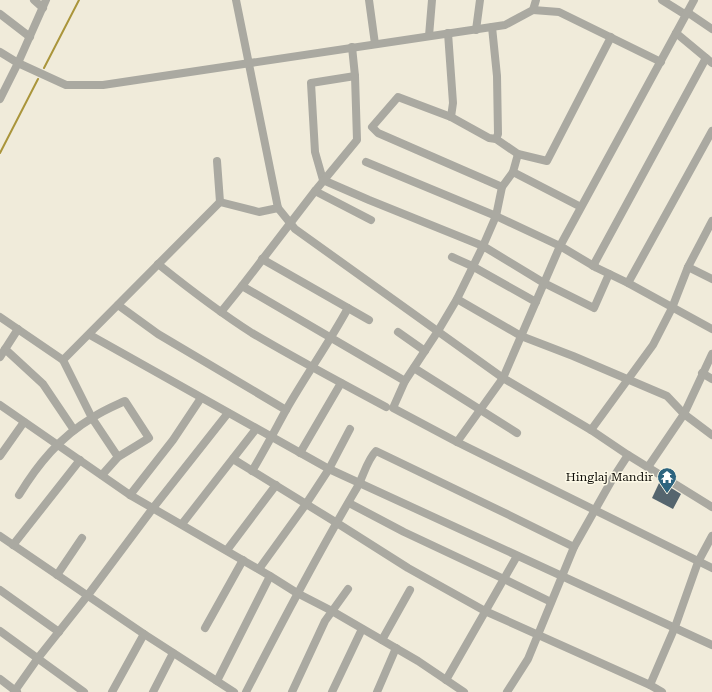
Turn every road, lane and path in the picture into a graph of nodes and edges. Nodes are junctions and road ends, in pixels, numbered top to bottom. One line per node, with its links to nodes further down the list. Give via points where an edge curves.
1 (34, 0): 10 (street)
2 (46, 0): 10 (street)
3 (236, 0): 28 (street)
4 (369, 0): 22 (street)
5 (432, 0): 19 (street)
6 (480, 0): 16 (street)
7 (536, 0): 11 (street)
8 (662, 0): 13 (street)
9 (694, 0): 13 (street)
10 (43, 8): 20 (street)
11 (533, 10): 14 (street, via 505,25); 21 (street, via 559,12)
12 (0, 14): 20 (street)
13 (687, 14): 15 (street); 18 (street)
14 (492, 27): 16 (street); 33 (street, via 497,76)
15 (712, 29)
16 (476, 30): 17 (street)
17 (448, 33): 19 (street); 31 (street, via 453,103)
18 (676, 33): 25 (street); 26 (street)
19 (429, 36): 22 (street)
20 (30, 37): 27 (street)
21 (611, 37): 26 (street); 34 (street, via 547,161)
22 (375, 44): 23 (street)
23 (352, 47): 28 (street); 29 (street)
24 (0, 52): 27 (street)
25 (709, 60): 54 (street)
26 (660, 62): 49 (street)
27 (18, 63): 28 (street, via 66,85 103,86); 30 (street)
28 (249, 64): 43 (street)
29 (355, 76): 38 (street, via 357,140); 38 (street, via 311,83 315,152)
30 (0, 99)
31 (451, 117): 33 (street); 39 (street, via 398,97 372,127 378,132)
32 (712, 131): 59 (street)
33 (496, 139): 34 (street)
34 (518, 154): 37 (street)
35 (217, 161): 41 (street)
36 (366, 162): 44 (street)
37 (513, 172): 39 (street); 42 (street)
38 (324, 180): 40 (street); 48 (street)
39 (502, 187): 44 (street)
40 (314, 191): 45 (street); 47 (street)
41 (220, 202): 43 (street, via 259,212); 52 (street)
42 (579, 206)
43 (278, 208): 47 (street)
44 (496, 216): 48 (street); 49 (street)
45 (371, 220)
46 (712, 221): 55 (street)
47 (290, 223): 51 (street); 72 (street)
48 (483, 246): 53 (street); 58 (street)
49 (560, 246): 54 (street); 58 (street)
50 (452, 257): 53 (street)
51 (262, 259): 60 (street); 64 (street)
52 (158, 264): 63 (street); 66 (street)
53 (472, 266): 61 (street); 62 (street)
54 (593, 266): 56 (street)
55 (688, 267): 57 (street); 65 (street)
56 (609, 274): 58 (street, via 594,308); 59 (street)
57 (712, 279)
58 (544, 283): 62 (street)
59 (628, 283): 65 (street)
60 (242, 286): 66 (street); 75 (street)
61 (457, 299): 72 (street); 74 (street)
62 (536, 302): 74 (street)
63 (118, 305): 73 (street); 91 (street, via 158,334)
64 (348, 308): 68 (street); 75 (street)
65 (672, 308): 70 (street); 84 (street, via 653,345)
66 (221, 312): 80 (street)
67 (0, 317): 69 (street)
68 (369, 320)
69 (18, 329): 77 (street); 79 (street)
70 (712, 329)
71 (398, 332): 76 (street)
72 (438, 332): 76 (street); 83 (street)
73 (90, 335): 79 (street); 88 (street)
74 (521, 336): 83 (street); 84 (street)
75 (331, 339): 80 (street); 86 (street)
76 (426, 351): 81 (street)
77 (2, 353): 98 (street, via 43,384)
78 (712, 354): 82 (street)
79 (63, 360): 95 (street)
80 (313, 368): 87 (street); 91 (street)
81 (414, 368): 86 (street); 92 (street)
82 (702, 373): 85 (street); 94 (street)
83 (503, 378): 92 (street); 100 (street)
84 (628, 378): 94 (street, via 667,396); 100 (street)
85 (712, 380)
86 (405, 381): 104 (street, via 393,408)
87 (341, 383): 90 (street); 106 (street)
88 (201, 398): 93 (street); 119 (street, via 173,440)
89 (0, 405): 96 (street)
90 (386, 407)
91 (286, 410): 103 (street)
92 (480, 410): 101 (street); 104 (street)
93 (228, 413): 97 (street); 123 (street)
94 (684, 414): 102 (street); 112 (street)
95 (92, 418): 98 (street); 109 (street); 109 (street, via 125,401 148,438)
96 (24, 422): 105 (street); 108 (street)
97 (256, 429): 103 (street); 110 (street)
98 (74, 430): 105 (street)
99 (350, 430): 113 (street)
100 (591, 430): 107 (street)
101 (517, 433)
102 (712, 435)
103 (272, 437): 106 (street); 114 (street)
104 (457, 442): 124 (street)
105 (57, 444): 111 (street); 118 (street, via 35,469)
106 (300, 453): 113 (street)
107 (628, 455): 112 (street); 124 (street)
108 (0, 456)
109 (118, 457): 115 (street)
110 (233, 459): 114 (street); 126 (street)
111 (80, 460): 115 (street); 130 (street)
112 (648, 467): 122 (street)
113 (329, 469): 116 (street); 121 (street)
114 (252, 471): 117 (street)
115 (102, 475): 119 (street)
116 (360, 484): 120 (street); 131 (street, via 376,451); 133 (street)
117 (276, 485): 121 (street); 132 (street)
118 (19, 495)
119 (130, 495): 123 (street)
120 (349, 503): 125 (street); 141 (street)
121 (306, 504): 125 (street); 137 (street)
122 (712, 506)
123 (153, 508): 126 (street); 146 (street)
124 (595, 510): 131 (street); 135 (street)
125 (338, 523): 145 (street); 149 (street, via 408,568)
126 (182, 524): 132 (street)
127 (0, 536): 130 (street)
128 (712, 536): 135 (street)
129 (82, 538): 138 (street)
130 (13, 545): 138 (street)
131 (574, 547): 140 (street)
132 (227, 550): 134 (street)
133 (517, 556): 140 (street); 141 (street)
134 (243, 560): 137 (street); 151 (street)
135 (698, 562): 136 (street); 150 (street)
136 (712, 568)
137 (259, 569): 139 (street)
138 (57, 575): 146 (street)
139 (270, 576): 145 (street); 164 (street)
140 (561, 577): 147 (street); 150 (street)
141 (504, 579): 147 (street); 149 (street)
142 (348, 589): 148 (street)
143 (0, 590): 154 (street)
144 (410, 590): 157 (street)
145 (296, 593): 148 (street); 171 (street)
146 (88, 595): 154 (street); 155 (street)
147 (551, 602): 156 (street)
148 (332, 611): 152 (street); 172 (street)
149 (485, 611): 156 (street); 163 (street)
150 (675, 627): 158 (street); 165 (street)
151 (205, 628)
152 (362, 629): 157 (street); 173 (street)
153 (0, 631): 161 (street)
154 (59, 632): 161 (street)
155 (144, 634): 160 (street); 168 (street)
156 (538, 635): 165 (street); 176 (street, via 528,659)
157 (382, 640): 159 (street)
158 (712, 645)
159 (396, 648): 163 (street); 174 (street)
160 (173, 653): 164 (street); 169 (street)
161 (38, 658): 166 (street); 167 (street)
162 (0, 679): 166 (street)
163 (446, 680): 175 (street)
164 (217, 681): 170 (street)
165 (650, 685): 177 (street)
166 (15, 691)
167 (84, 692)
168 (112, 692)
169 (153, 692)
170 (234, 692)
171 (246, 692)
172 (292, 692)
173 (332, 692)
174 (377, 692)
175 (464, 692)
176 (507, 692)
177 (662, 692)

